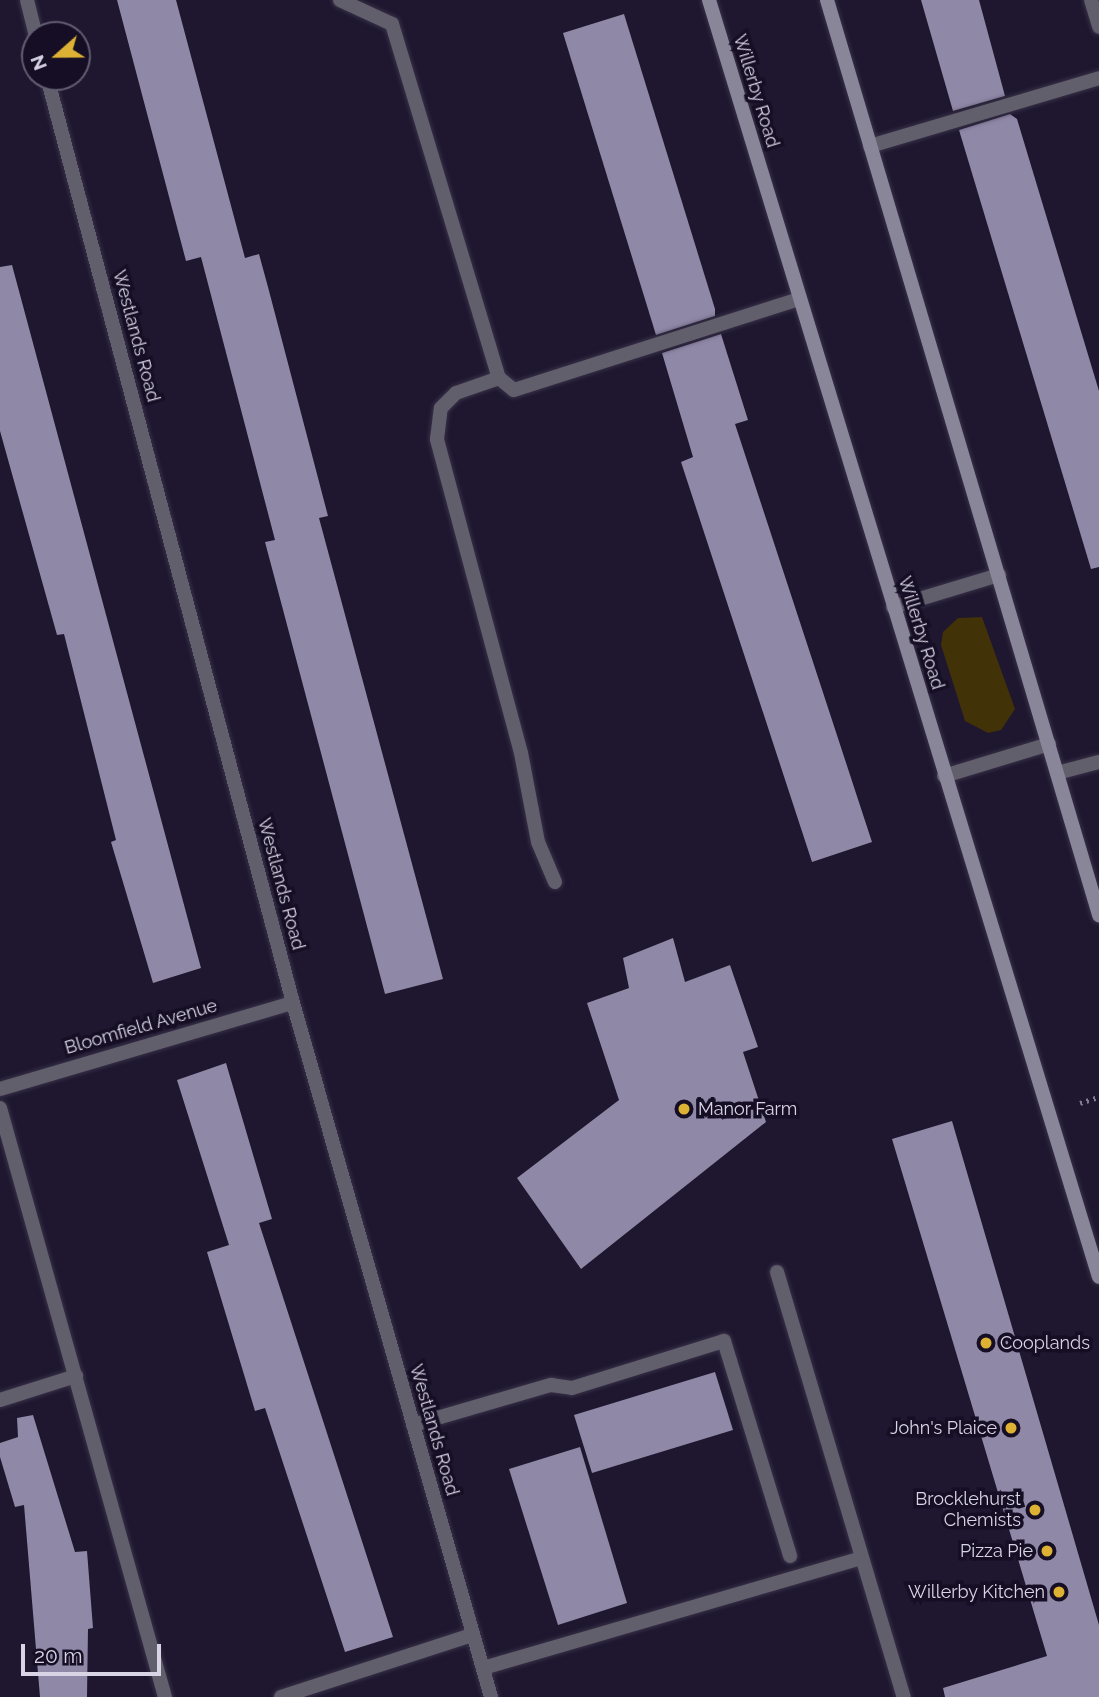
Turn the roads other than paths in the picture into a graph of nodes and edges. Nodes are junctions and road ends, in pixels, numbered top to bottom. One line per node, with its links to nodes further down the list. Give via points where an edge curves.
1 (27, 0): 6 (street)
2 (340, 0): 12 (street, via 392,24)
3 (709, 0): 11 (street, Willerby Road)
4 (827, 0): 10 (street)
5 (1091, 0): 7 (street)
6 (32, 21)
7 (1099, 27)
8 (1099, 78): 10 (street)
9 (51, 91): 21 (street, Westlands Road)
10 (870, 146): 13 (street)
11 (800, 299): 12 (street, via 514,390); 14 (street, Willerby Road)
12 (499, 378): 19 (street, via 456,393 441,408 437,439 521,752 538,842)
13 (999, 575): 14 (street); 15 (street)
14 (893, 607): 18 (street, Willerby Road)
15 (1049, 744): 17 (street); 18 (street)
16 (1099, 762): 17 (street)
17 (1057, 774): 20 (street)
18 (944, 776): 25 (street, Willerby Road)
19 (555, 882)
20 (1099, 915)
21 (293, 1003): 22 (street, Bloomfield Avenue); 28 (street, Westlands Road)
22 (0, 1088)
23 (0, 1108): 26 (street)
24 (777, 1272): 30 (street)
25 (1099, 1275)
26 (76, 1376): 27 (street); 33 (street)
27 (0, 1400)
28 (413, 1425): 29 (street, via 551,1385 572,1388 724,1340); 31 (street, Westlands Road)
29 (790, 1556)
30 (861, 1558): 32 (street); 36 (street)
31 (472, 1634): 32 (street, Westlands Road); 34 (street)
32 (483, 1668): 35 (street, Westlands Road)
33 (165, 1697)
34 (281, 1697)
35 (491, 1697)
36 (904, 1697)

